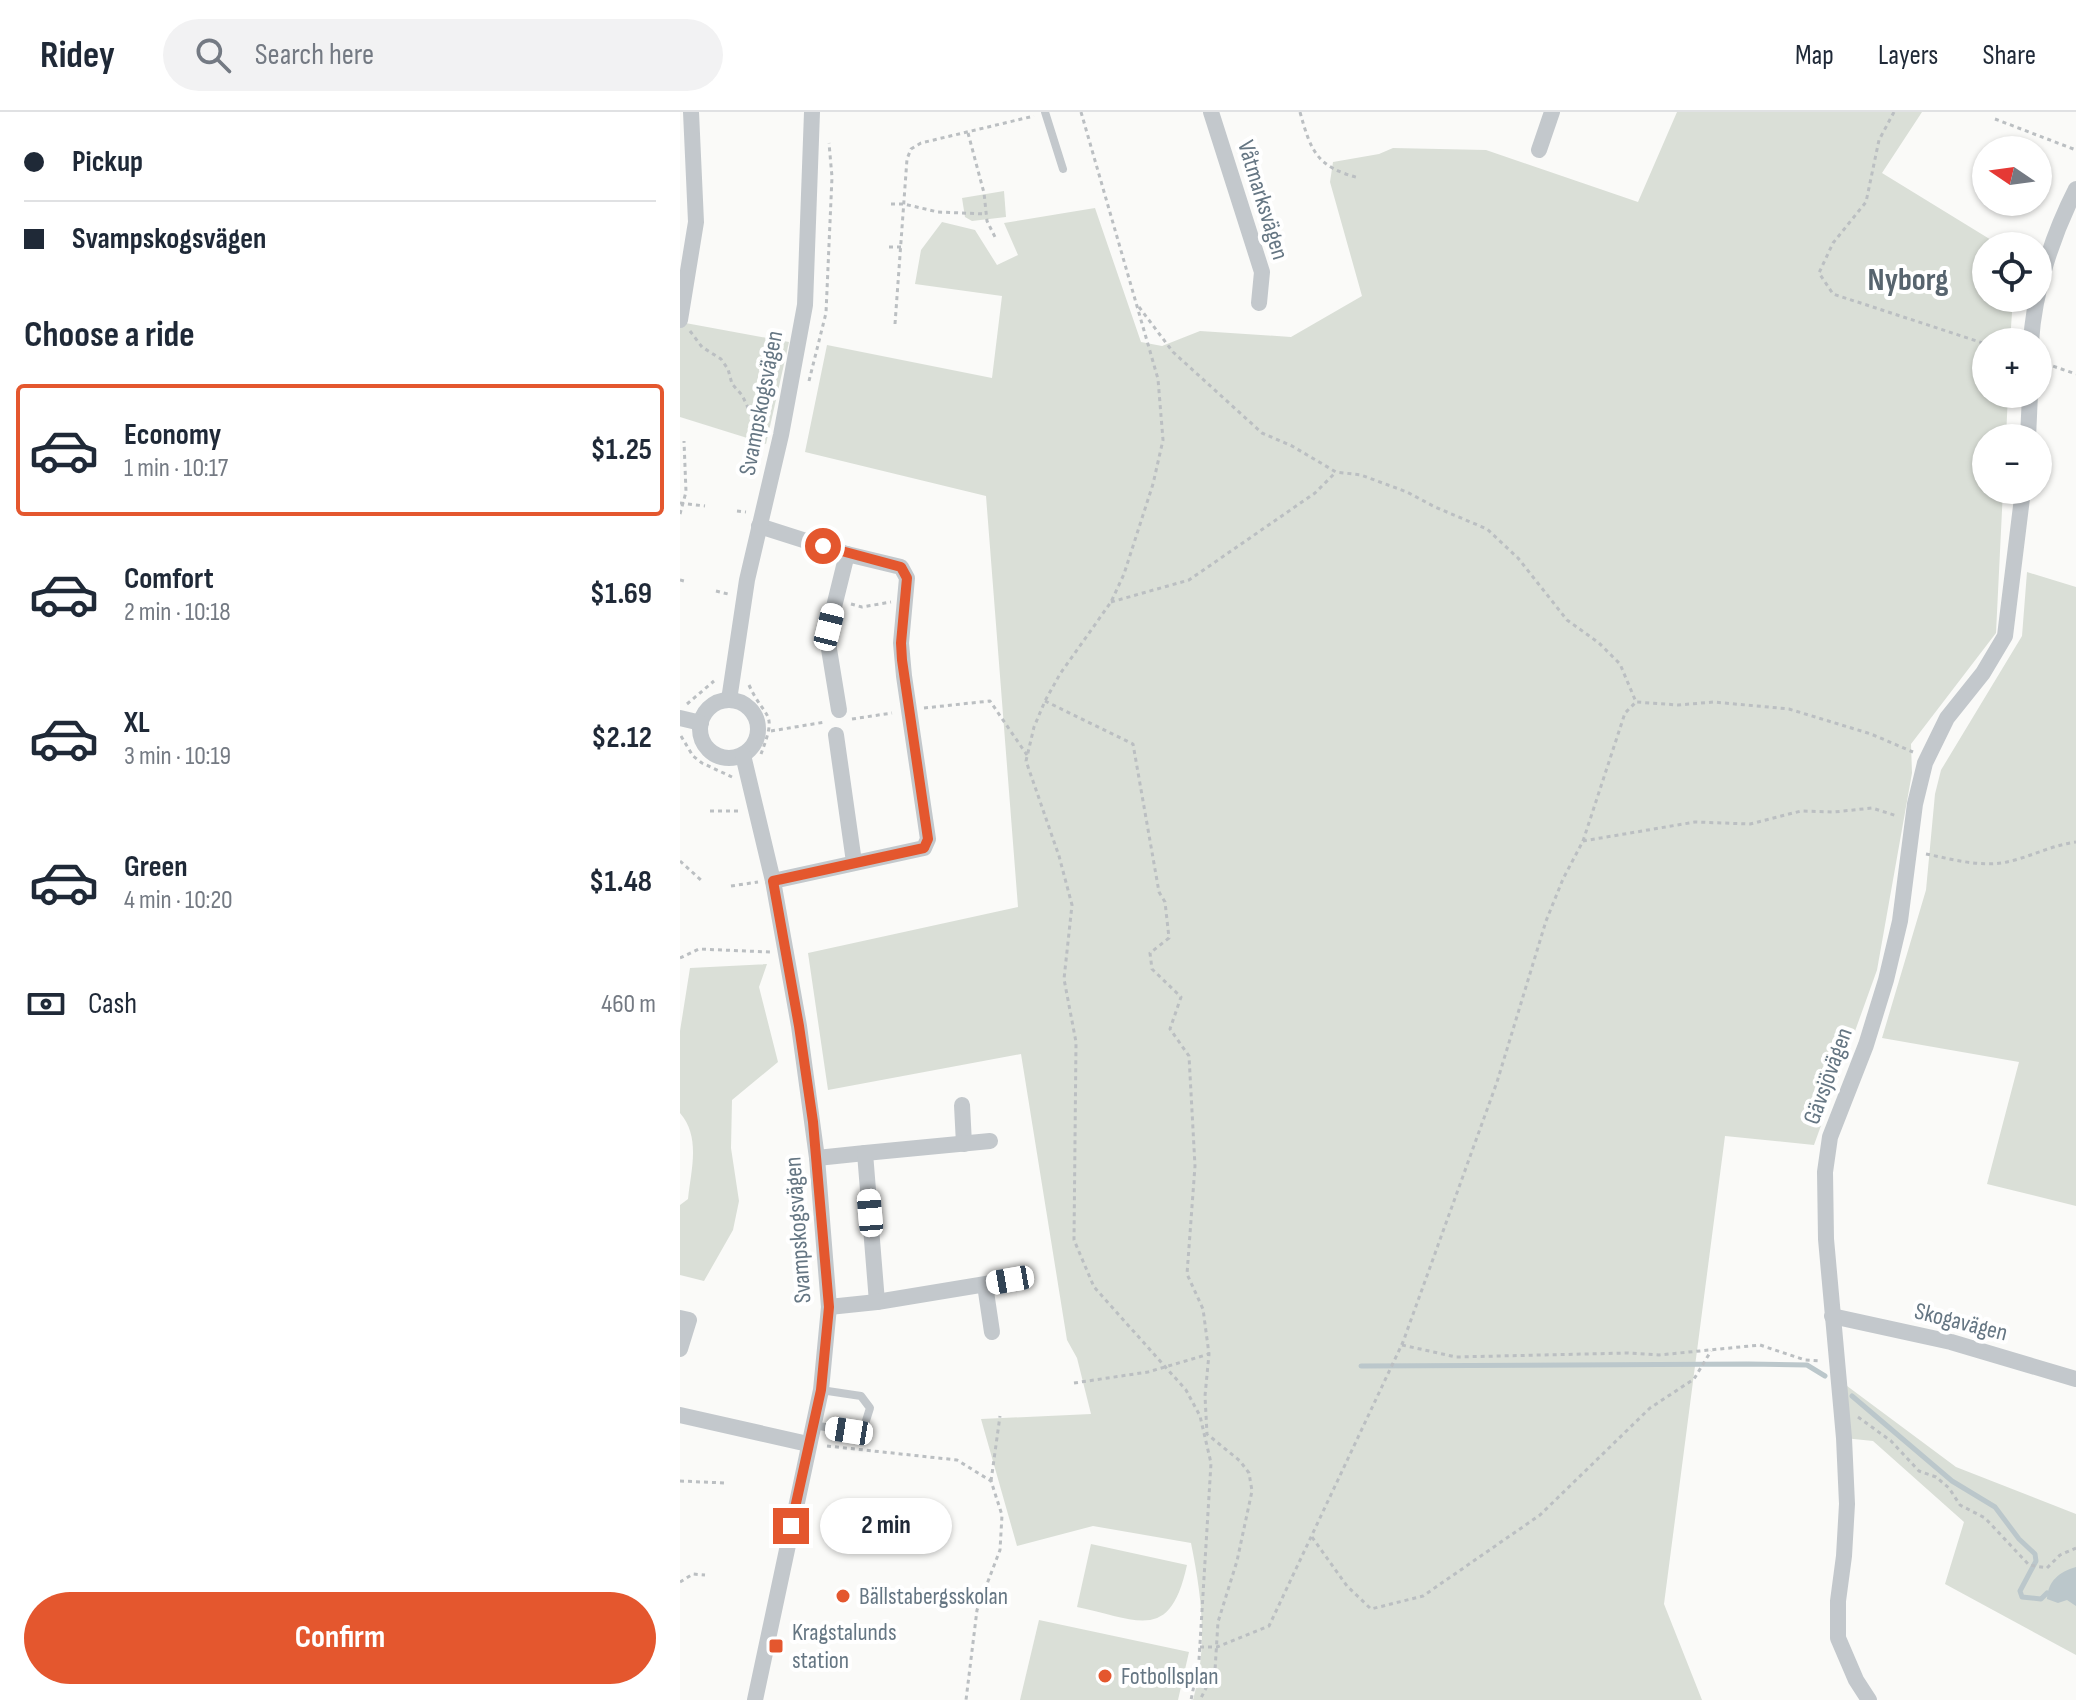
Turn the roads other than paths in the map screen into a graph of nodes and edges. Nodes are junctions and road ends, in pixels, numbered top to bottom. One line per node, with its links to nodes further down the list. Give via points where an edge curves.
1 (691, 112): 9 (street, via 696,222)
2 (812, 112): 14 (street, Svampskogsvägen, via 805,305 781,435)
3 (1045, 112): 7 (lane)
4 (1211, 112): 10 (street, Våtmarksvägen, via 1262,272)
5 (1552, 112): 6 (street)
6 (1539, 150)
7 (1063, 169)
8 (2076, 189): 12 (street, via 2048,261)
9 (686, 253): 11 (street)
10 (1259, 303)
11 (680, 320)
12 (2032, 328)
13 (2021, 504): 33 (street, Gävsjövägen, via 2005,636 1947,718 1928,759 1915,804 1900,921 1886,980 1830,1137 1825,1172)
14 (754, 520): 15 (street); 16 (street, Svampskogsvägen)
15 (847, 554): 17 (street, via 829,627); 22 (street, via 901,567 907,578 901,643 928,839 924,848)
16 (729, 700): 19 (street, via 713,705); 21 (street, via 741,702 756,718)
17 (839, 710)
18 (680, 718): 19 (street)
19 (701, 723): 21 (street, via 709,749 727,758)
20 (836, 735): 22 (street)
21 (750, 759): 23 (street, Svampskogsvägen)
22 (854, 862): 23 (street)
23 (767, 880): 28 (street, Svampskogsvägen, via 799,1026)
24 (962, 1105): 26 (street)
25 (990, 1141): 26 (street)
26 (964, 1144): 27 (street)
27 (865, 1153): 28 (street); 31 (street)
28 (817, 1158): 32 (street, Svampskogsvägen)
29 (1010, 1280): 30 (street)
30 (985, 1285): 31 (street); 35 (street)
31 (877, 1302): 32 (street)
32 (829, 1307): 38 (street, Svampskogsvägen)
33 (1832, 1316): 37 (street, Skogavägen, via 1951,1342); 43 (street, Gävsjövägen, via 1847,1504 1838,1638)
34 (680, 1318): 36 (street, via 689,1320)
35 (992, 1332)
36 (680, 1349)
37 (2076, 1379)
38 (821, 1390): 40 (street, Svampskogsvägen); 40 (lane, via 861,1396 870,1408 864,1427 849,1431)
39 (680, 1415): 41 (street)
40 (813, 1425): 41 (street, Svampskogsvägen)
41 (808, 1444): 42 (street, Svampskogsvägen)
42 (755, 1700)
43 (1869, 1700)

